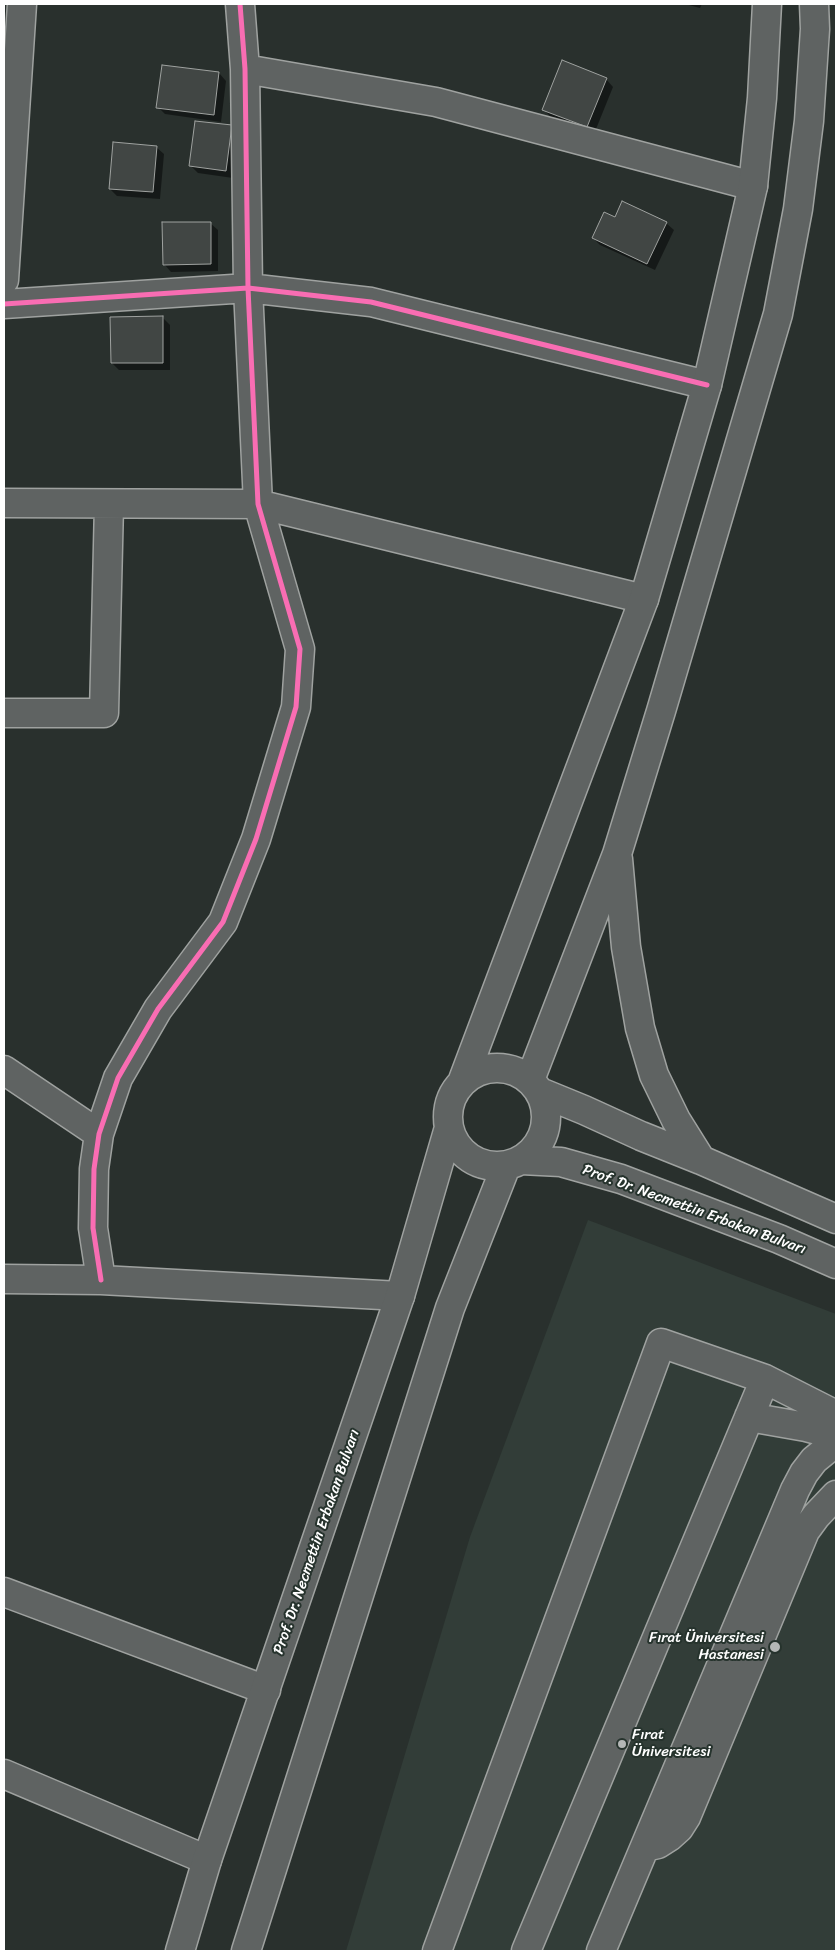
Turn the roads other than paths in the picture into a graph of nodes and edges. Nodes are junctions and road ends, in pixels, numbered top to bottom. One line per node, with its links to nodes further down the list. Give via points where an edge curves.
1 (22, 4): 7 (main road)
2 (240, 4): 5 (main road)
3 (766, 4): 6 (main road, via 762,98)
4 (814, 4): 16 (main road, via 810,121 798,209 778,314)
5 (245, 69): 6 (main road, via 436,102); 8 (main road)
6 (753, 186): 10 (main road)
7 (4, 280)
8 (248, 288): 9 (main road); 10 (main road, via 371,302); 13 (main road)
9 (4, 304)
10 (708, 385): 14 (main road)
11 (4, 503): 12 (main road)
12 (109, 504): 13 (main road); 15 (main road, via 104,713)
13 (258, 504): 14 (main road); 21 (main road, via 300,649 296,707 256,839 223,922 158,1009 118,1078)
14 (644, 599): 18 (main road)
15 (4, 713)
16 (617, 854): 19 (main road); 22 (main road, via 626,947 640,1028 654,1075 676,1120)
17 (4, 1070): 21 (main road)
18 (463, 1080): 19 (main road, via 475,1072 504,1068 518,1072); 20 (main road, via 452,1095 447,1112)
19 (535, 1086): 22 (main road, via 641,1136); 23 (main road, via 546,1107 544,1130 533,1150)
20 (448, 1131): 23 (main road, via 454,1144 477,1163 492,1166); 28 (main road, Prof. Dr. Necmettin Erbakan Bulvarı)
21 (99, 1134): 27 (main road, via 94,1169 93,1228)
22 (701, 1160): 24 (main road)
23 (514, 1163): 25 (main road, Prof. Dr. Necmettin Erbakan Bulvarı, via 561,1162 621,1179); 41 (main road, via 450,1308)
24 (836, 1219)
25 (836, 1264)
26 (4, 1279): 27 (main road)
27 (101, 1280): 28 (main road)
28 (400, 1296): 36 (main road, Prof. Dr. Necmettin Erbakan Bulvarı)
29 (765, 1379): 30 (main road); 31 (main road); 42 (main road, via 661,1343)
30 (836, 1415)
31 (749, 1417): 32 (main road); 43 (main road)
32 (836, 1435)
33 (836, 1442): 38 (main road, via 814,1460 795,1490)
34 (836, 1495): 38 (main road, via 805,1531 686,1816 669,1837)
35 (4, 1592): 36 (main road)
36 (266, 1690): 39 (main road, Prof. Dr. Necmettin Erbakan Bulvarı)
37 (4, 1774): 39 (main road)
38 (645, 1847): 44 (main road)
39 (207, 1860): 40 (main road, Prof. Dr. Necmettin Erbakan Bulvarı)
40 (180, 1951)
41 (246, 1951)
42 (437, 1951)
43 (526, 1951)
44 (601, 1951)

